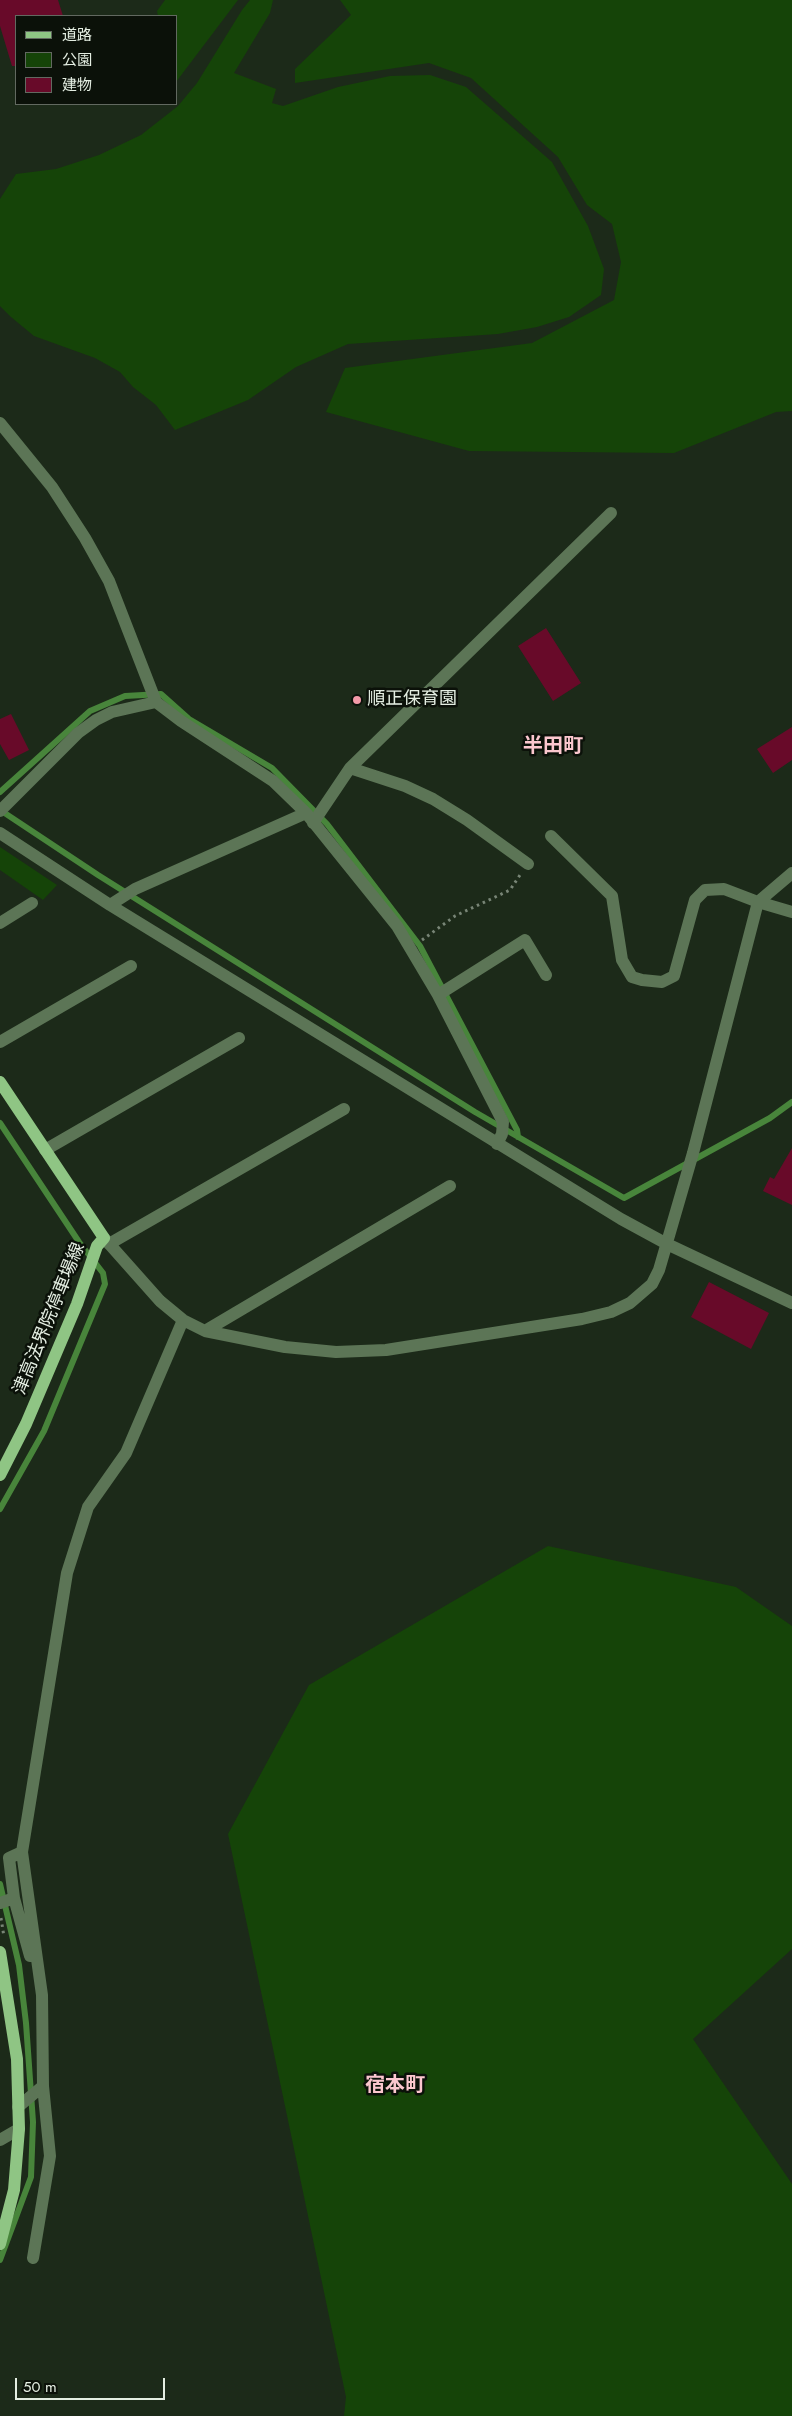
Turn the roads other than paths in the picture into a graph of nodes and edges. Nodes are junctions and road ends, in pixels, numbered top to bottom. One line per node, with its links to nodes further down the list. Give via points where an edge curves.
1 (0, 423): 3 (street, via 52,487 85,538 109,581)
2 (611, 513): 4 (street)
3 (154, 696): 5 (street, via 112,712 78,733); 6 (street, via 181,721 273,781)
4 (350, 768): 6 (street); 9 (street, via 433,799)
5 (3, 808)
6 (314, 816): 13 (street, via 135,889); 18 (street)
7 (0, 833): 13 (street)
8 (551, 836): 12 (street, via 612,896 622,960 632,977 662,982 674,976 695,900 705,890 724,889)
9 (528, 864)
10 (792, 873): 12 (street)
11 (32, 902): 15 (street)
12 (758, 902): 14 (street); 27 (street)
13 (110, 906): 23 (street)
14 (792, 912)
15 (0, 923)
16 (131, 966): 20 (street)
17 (546, 975): 18 (street, via 525,940)
18 (443, 992): 23 (street)
19 (239, 1038): 24 (street)
20 (0, 1042)
21 (0, 1082): 24 (main road, 津高法界院停車場線)
22 (344, 1109): 26 (street)
23 (501, 1133): 27 (street)
24 (45, 1150): 26 (main road, 津高法界院停車場線)
25 (450, 1186): 30 (street)
26 (104, 1243): 29 (street); 31 (main road, 津高法界院停車場線, via 26,1424)
27 (667, 1244): 28 (street); 30 (street, via 652,1284 630,1303 611,1312 582,1319 386,1350 336,1352 285,1347)
28 (792, 1303)
29 (183, 1320): 30 (street); 32 (street, via 126,1453 88,1506 67,1573)
30 (205, 1331)
31 (0, 1475)
32 (22, 1852): 33 (street, via 9,1858); 35 (street)
33 (5, 1901): 35 (street)
34 (0, 1952): 37 (main road)
35 (40, 1979): 36 (street)
36 (41, 2088): 37 (street); 41 (street, via 50,2156)
37 (23, 2103): 38 (main road)
38 (19, 2129): 39 (street); 40 (main road, via 14,2190)
39 (0, 2140)
40 (0, 2244)
41 (33, 2258)

